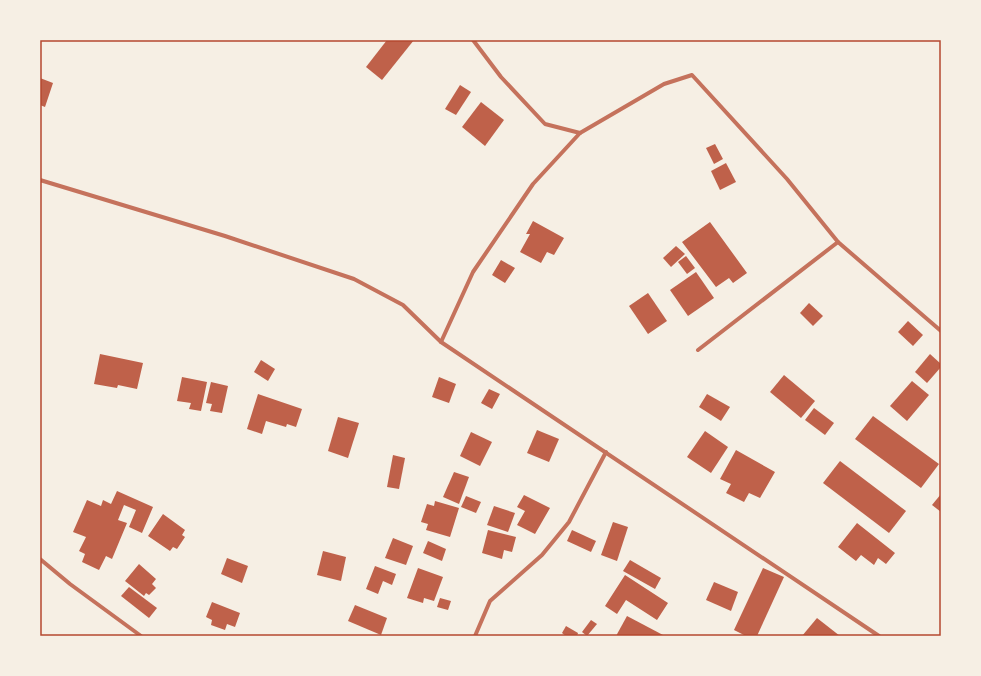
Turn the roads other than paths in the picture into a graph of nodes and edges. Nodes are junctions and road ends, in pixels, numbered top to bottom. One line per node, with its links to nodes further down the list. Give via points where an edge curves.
1 (473, 40): 2 (street, via 501,77 545,124)
2 (580, 133): 4 (street, via 664,84 692,75 787,180); 6 (street, via 533,184 473,272)
3 (40, 180): 6 (street, via 225,236 354,279 402,305)
4 (838, 242): 5 (street); 7 (street)
5 (941, 331)
6 (441, 342): 8 (street)
7 (698, 350)
8 (606, 452): 11 (street, via 569,522 542,555 490,601); 12 (street)
9 (40, 559): 10 (street)
10 (141, 636)
11 (475, 636)
12 (879, 636)

